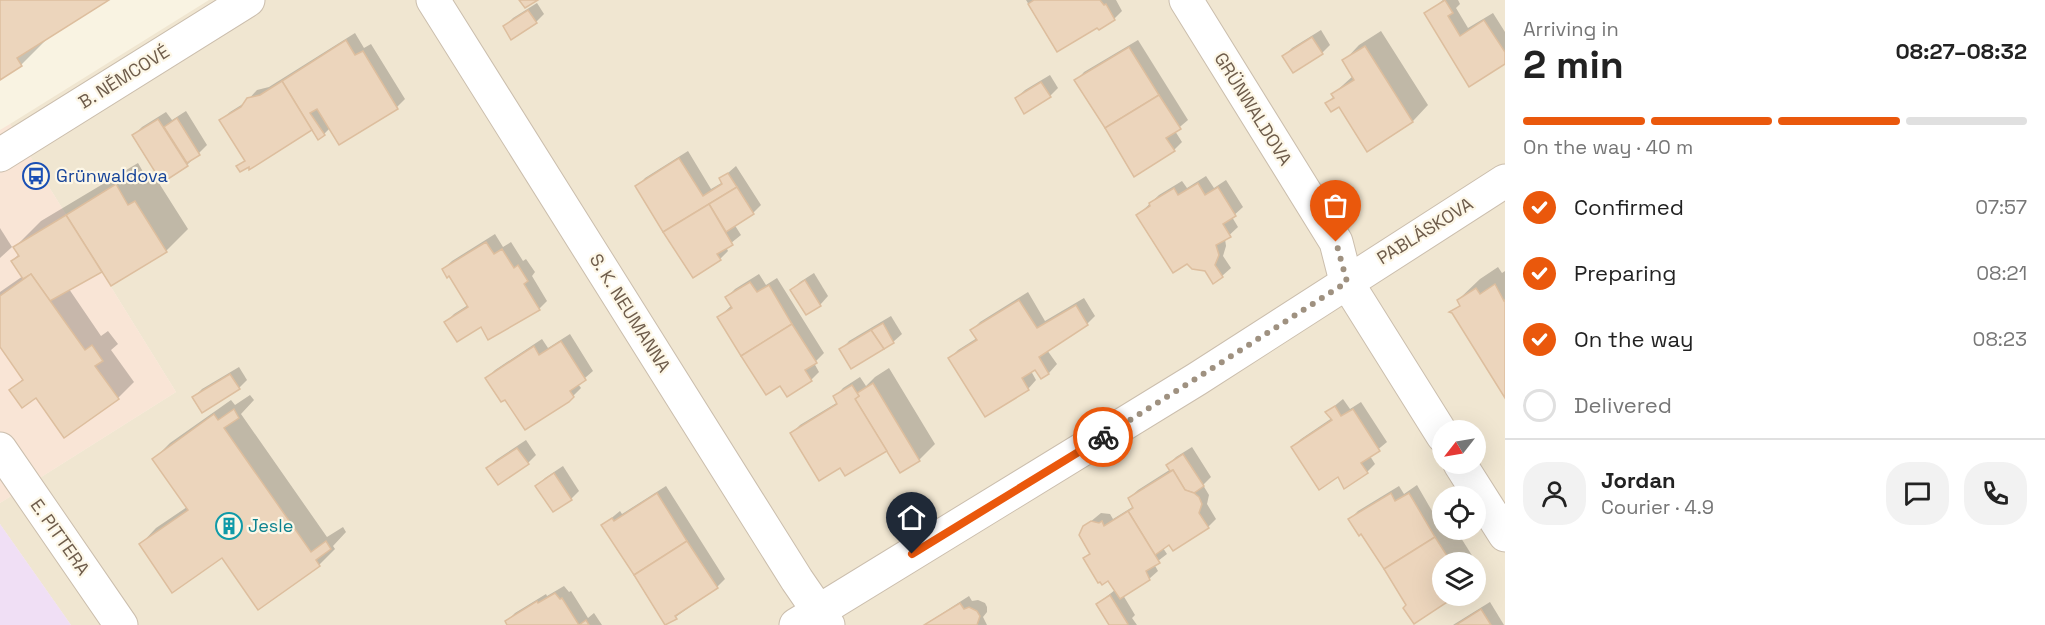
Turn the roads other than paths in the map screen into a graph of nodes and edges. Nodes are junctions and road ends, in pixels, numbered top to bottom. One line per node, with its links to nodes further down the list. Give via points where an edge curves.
1 (248, 0): 4 (street, B. NĚMCOVÉ)
2 (433, 0): 11 (street, S. K. NEUMANNA, via 791,570)
3 (1186, 0): 6 (street, GRÜNWALDOVA, via 1336,242)
4 (0, 155)
5 (1505, 181): 6 (street, PABLÁSKOVA)
6 (1347, 282): 7 (street, GRÜNWALDOVA); 11 (street, PABLÁSKOVA)
7 (1433, 420)
8 (0, 450): 12 (street, E. PITTERA)
9 (1466, 474): 10 (street)
10 (1505, 535)
11 (814, 620)
12 (121, 625)

